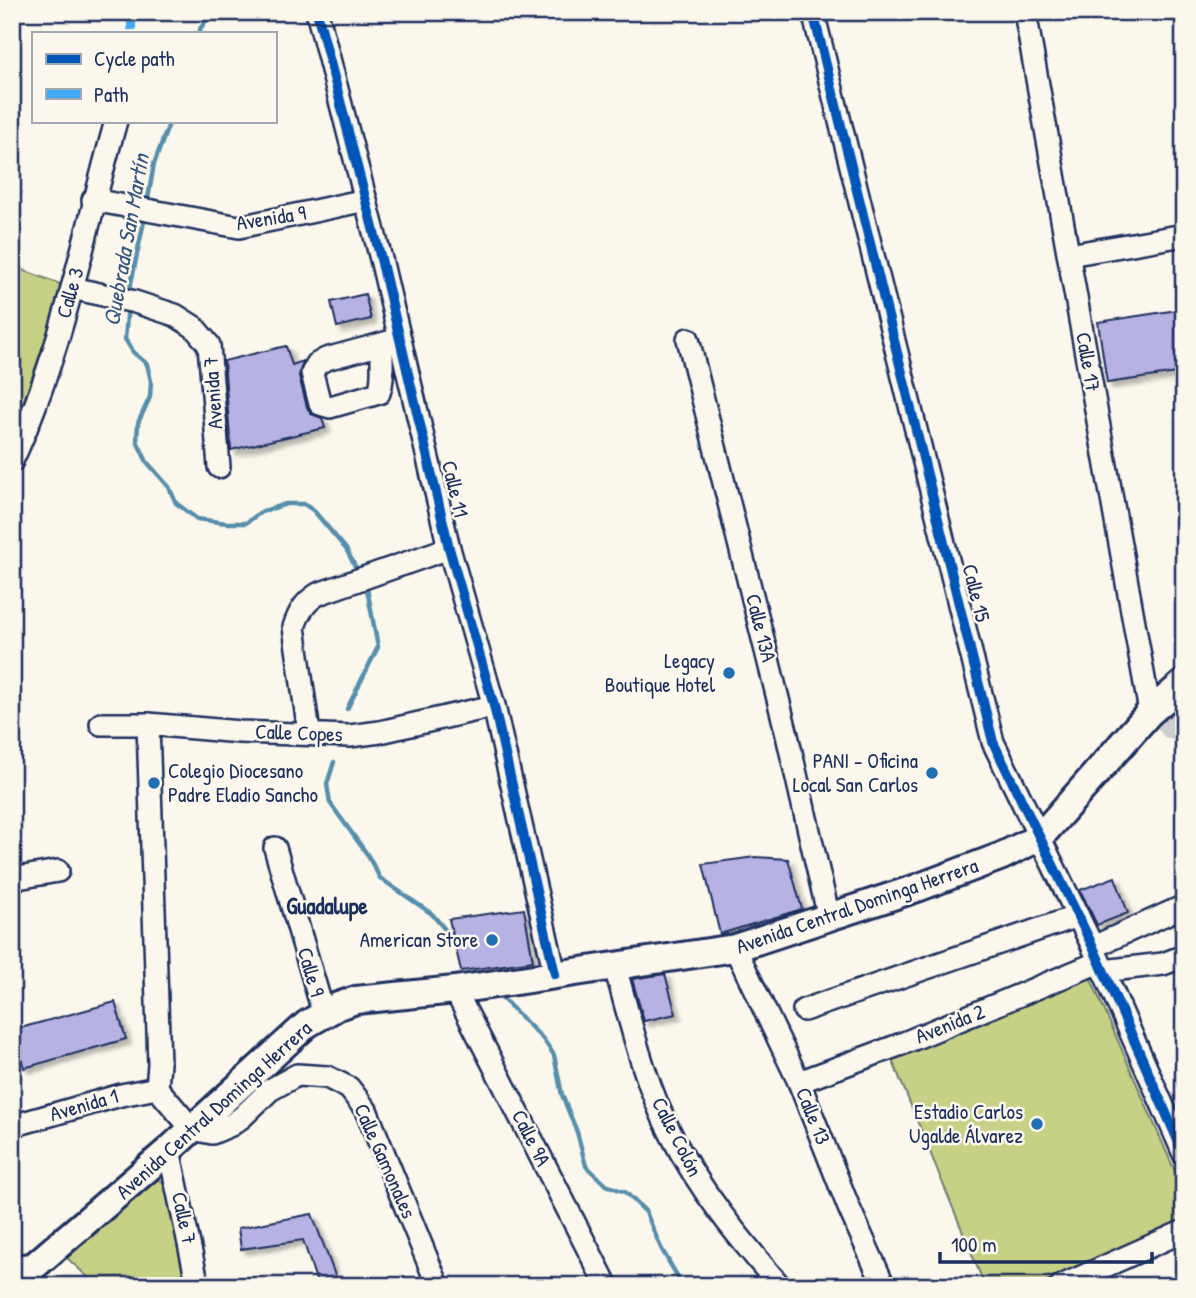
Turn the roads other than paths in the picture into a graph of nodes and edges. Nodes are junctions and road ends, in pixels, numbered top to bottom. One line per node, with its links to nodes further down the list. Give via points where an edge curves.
1 (317, 12): 6 (street, Calle 11)
2 (813, 12): 20 (street, Calle 15, via 993,742)
3 (1025, 12): 8 (street, Calle 17)
4 (116, 122): 5 (street, Calle 3)
5 (93, 200): 6 (street, Avenida 9, via 239,227); 9 (street, Calle 3)
6 (366, 201): 13 (street, Calle 11, via 391,342)
7 (1184, 234): 8 (street)
8 (1069, 255): 16 (street, Calle 17)
9 (72, 288): 11 (street, Calle 3, via 28,427); 12 (street, Avenida 7, via 175,315 194,327 209,345)
10 (688, 339): 26 (street, Calle 13A)
11 (12, 461)
12 (219, 467)
13 (449, 548): 15 (street, Calle 11); 19 (street, via 308,600 294,627)
14 (1184, 683): 16 (main road, Avenida Central Dominga Herrera)
15 (494, 706): 19 (street, Calle Copes, via 380,732 350,736); 31 (street, Calle 11)
16 (1155, 712): 20 (main road, Avenida Central Dominga Herrera)
17 (101, 724): 18 (street, Calle Copes)
18 (148, 724): 19 (street, Calle Copes); 36 (street)
19 (309, 733)
20 (1040, 837): 25 (street, Calle 15); 26 (main road, Avenida Central Dominga Herrera, via 989,861)
21 (275, 848): 34 (street, Calle 9)
22 (58, 871): 23 (street)
23 (12, 879)
24 (1184, 906): 29 (street)
25 (1078, 916): 29 (street, Calle 15); 33 (street)
26 (829, 918): 27 (main road, Avenida Central Dominga Herrera)
27 (735, 948): 30 (main road, Avenida Central Dominga Herrera); 35 (street, Calle 13)
28 (1184, 956): 29 (street, via 1163,964)
29 (1099, 960): 35 (street, Avenida 2); 40 (street, Calle 15)
30 (615, 967): 31 (main road, Avenida Central Dominga Herrera); 47 (street, Calle Colón, via 670,1134 705,1190)
31 (555, 974): 32 (main road, Avenida Central Dominga Herrera)
32 (455, 990): 34 (main road, Avenida Central Dominga Herrera, via 356,1000); 46 (street, Calle 9A)
33 (804, 1010)
34 (324, 1015): 38 (main road, Avenida Central Dominga Herrera, via 307,1024)
35 (799, 1082): 48 (street, Calle 13)
36 (157, 1088): 37 (street, Avenida 1); 38 (street)
37 (12, 1126)
38 (192, 1129): 39 (main road, Avenida Central Dominga Herrera); 45 (street, Calle Gamonales, via 212,1133 231,1125 270,1090 297,1075 327,1077 349,1088 366,1110)
39 (169, 1150): 42 (main road, Avenida Central Dominga Herrera, via 33,1267); 44 (street, Calle 7)
40 (1184, 1154)
41 (1184, 1231): 43 (street)
42 (15, 1275)
43 (1089, 1279): 49 (street)
44 (198, 1286)
45 (438, 1286)
46 (607, 1286)
47 (780, 1286)
48 (884, 1286)
49 (1061, 1286)

